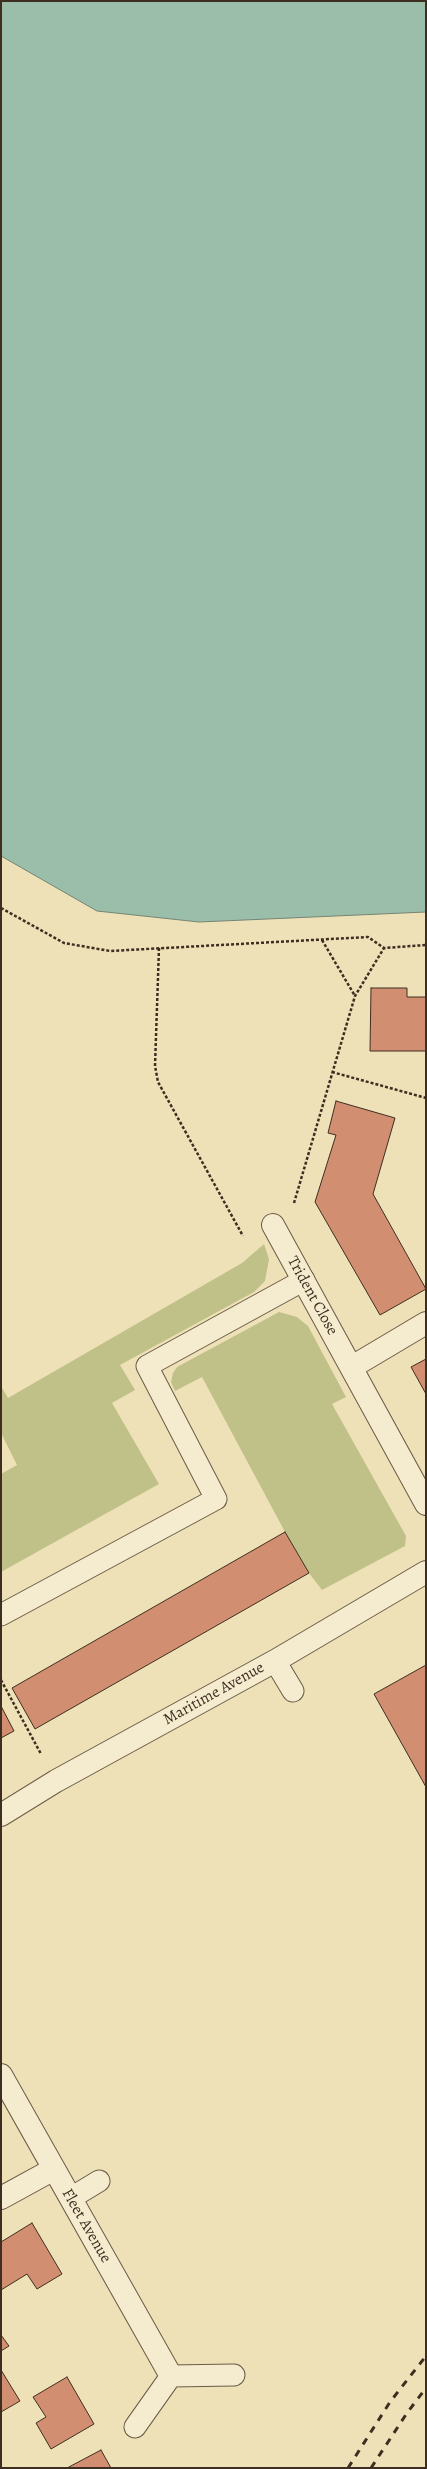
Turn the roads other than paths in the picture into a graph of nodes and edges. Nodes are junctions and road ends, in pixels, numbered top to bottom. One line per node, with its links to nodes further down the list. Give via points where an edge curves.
1 (274, 1229): 2 (street, Trident Close)
2 (304, 1280): 4 (street, Trident Close); 7 (lane, via 147,1366 216,1499)
3 (426, 1323): 4 (street)
4 (352, 1366): 5 (street, Trident Close)
5 (426, 1504)
6 (426, 1572): 8 (street, Maritime Avenue)
7 (1, 1614)
8 (275, 1661): 9 (lane); 10 (street, Maritime Avenue, via 56,1781)
9 (293, 1691)
10 (1, 1815)
11 (1, 2075): 12 (street, Fleet Avenue)
12 (54, 2170): 14 (street); 15 (street, Fleet Avenue)
13 (99, 2181): 15 (lane)
14 (1, 2198)
15 (70, 2198): 17 (street, Fleet Avenue)
16 (234, 2375): 17 (lane)
17 (171, 2376): 18 (lane)
18 (135, 2427)

